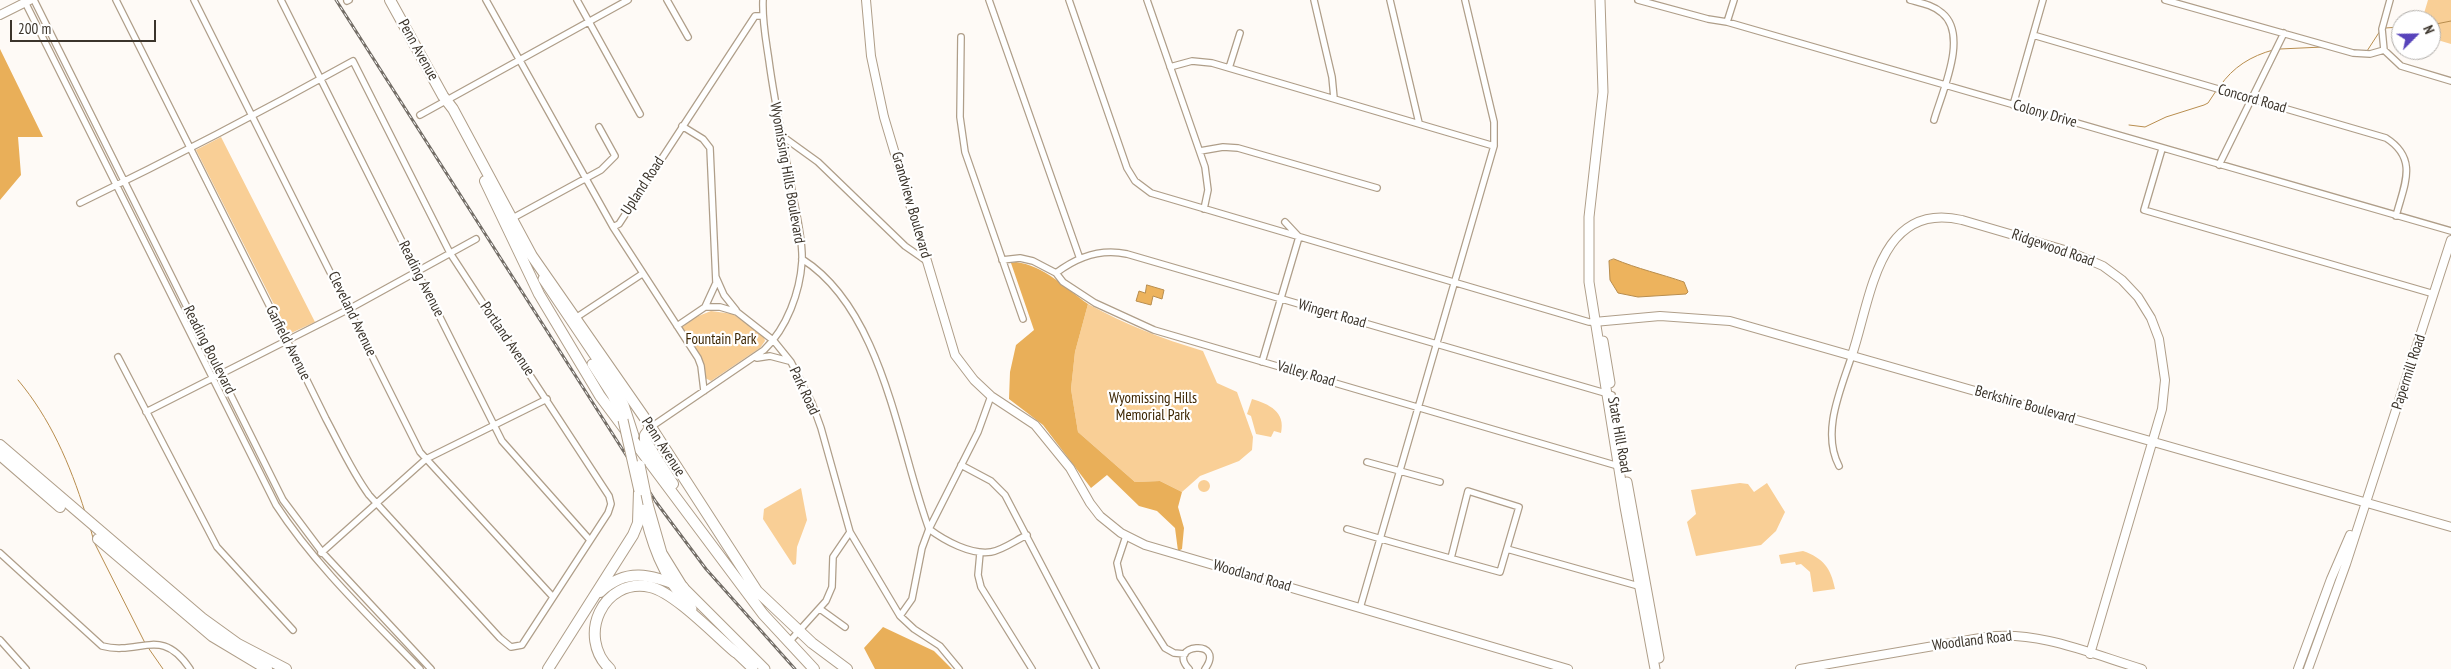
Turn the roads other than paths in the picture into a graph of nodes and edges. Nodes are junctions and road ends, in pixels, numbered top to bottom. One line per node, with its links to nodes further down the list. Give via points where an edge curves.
1 (116, 0): 56 (street, Garfield Avenue)
2 (194, 0): 48 (street, Cleveland Avenue)
3 (281, 0): 39 (street, Reading Avenue)
4 (390, 0): 44 (highway, Penn Avenue)
5 (486, 0): 36 (street)
6 (577, 0): 28 (street)
7 (628, 0): 28 (street)
8 (667, 0): 33 (street)
9 (763, 0): 27 (street, Wyomissing Hills Boulevard)
10 (866, 0): 79 (main road, Grandview Boulevard, via 876,81)
11 (989, 0): 77 (street)
12 (1069, 0): 65 (street, via 1130,175 1151,193)
13 (1147, 0): 37 (street)
14 (1314, 0): 42 (street)
15 (1390, 0): 51 (street)
16 (1465, 0): 55 (street, via 1494,122)
17 (1594, 0): 49 (main road, State Hill Road)
18 (1600, 0): 49 (main road, State Hill Road, via 1603,92)
19 (1642, 0): 29 (street, Colony Drive)
20 (1734, 0): 29 (street)
21 (1910, 0): 41 (street, via 1933,7 1952,27 1955,45)
22 (2043, 0): 32 (street)
23 (2166, 0): 31 (street)
24 (2390, 0): 35 (street, via 2382,29)
25 (28, 1): 26 (main road); 61 (street, Reading Boulevard); 62 (street, Reading Boulevard)
26 (0, 15)
27 (762, 16): 52 (street, Upland Road, via 755,16); 54 (street, Wyomissing Hills Boulevard)
28 (589, 22): 36 (street); 46 (street)
29 (1727, 22): 41 (street, Colony Drive)
30 (1240, 33): 38 (street)
31 (2284, 34): 35 (street, via 2353,53 2370,54); 43 (street)
32 (2033, 35): 43 (street, Concord Road); 45 (street)
33 (688, 37)
34 (961, 37): 78 (street, via 963,140 970,171)
35 (2384, 50): 40 (street, via 2402,66)
36 (519, 60): 44 (street); 60 (street)
37 (1170, 67): 38 (street, via 1197,61); 58 (street)
38 (1229, 68): 42 (street)
39 (320, 79): 48 (street); 74 (street, Portland Avenue, via 353,61); 80 (street, Reading Avenue)
40 (2451, 81)
41 (1944, 85): 45 (street, Colony Drive); 50 (street)
42 (1334, 98): 51 (street)
43 (2252, 99): 59 (street); 66 (street, Concord Road, via 2376,134 2394,143 2404,156 2407,170)
44 (446, 101): 47 (street); 67 (highway, Penn Avenue)
45 (2013, 105): 57 (street, Colony Drive)
46 (640, 114)
47 (420, 115)
48 (253, 117): 56 (street); 88 (street, Cleveland Avenue)
49 (1600, 117): 92 (main road, State Hill Road, via 1589,217 1589,282)
50 (1934, 120)
51 (1418, 123): 55 (street)
52 (682, 126): 69 (street, Upland Road, via 619,224); 83 (street, via 703,139 710,148)
53 (599, 127): 60 (street, via 615,156 601,170)
54 (782, 136): 76 (street, Wyomissing Hills Boulevard); 79 (street, via 818,162 905,246)
55 (1494, 146): 84 (street)
56 (191, 149): 61 (street); 94 (street, Garfield Avenue)
57 (2162, 150): 59 (street, Colony Drive, via 2211,160); 85 (street, via 2144,210)
58 (1200, 151): 63 (street, via 1238,148); 65 (street, via 1208,182)
59 (2219, 165): 66 (street, Colony Drive)
60 (585, 178): 67 (street); 69 (street)
61 (124, 181): 62 (street); 102 (street, Reading Boulevard)
62 (115, 186): 64 (street); 103 (street, Reading Boulevard)
63 (1377, 188)
64 (80, 203)
65 (1204, 209): 71 (street)
66 (2396, 216): 70 (street, Colony Drive)
67 (508, 221): 75 (highway, Penn Avenue)
68 (1285, 222): 71 (street)
69 (613, 227): 82 (street, Upland Road)
70 (2451, 231)
71 (1299, 237): 84 (street); 86 (street)
72 (476, 239): 74 (street)
73 (2451, 240): 85 (main road, Papermill Road)
74 (450, 253): 80 (street); 107 (street, Portland Avenue)
75 (527, 258): 90 (highway, Penn Avenue); 122 (main road, Penn Avenue, bridge, via 604,382 623,420); 133 (highway, Penn Avenue, via 540,294 592,384); 142 (main road, Penn Avenue, bridge, via 618,392 634,436 662,553)
76 (802, 259): 95 (street, Wyomissing Hills Boulevard, via 793,302); 127 (street, via 819,271 839,294 871,350 888,392)
77 (1080, 259): 81 (street, Wingert Road); 86 (street, Wingert Road, via 1114,251)
78 (1002, 260): 81 (street, Valley Road, via 1025,259); 91 (street)
79 (928, 262): 106 (main road, Grandview Boulevard, via 955,355)
80 (417, 272): 88 (street); 110 (street, Reading Avenue)
81 (1056, 273): 101 (street, Valley Road, via 1062,282 1081,295 1132,321)
82 (642, 274): 90 (street); 93 (street, Upland Road)
83 (716, 276): 87 (street); 89 (street, via 724,295)
84 (1455, 283): 92 (street); 96 (street)
85 (2434, 294): 124 (main road, Papermill Road)
86 (1281, 299): 96 (street, Wingert Road); 101 (street)
87 (705, 307): 89 (street, Park Road); 93 (street)
88 (349, 309): 94 (street); 115 (street, Cleveland Avenue)
89 (737, 312): 95 (street, Park Road)
90 (574, 318): 111 (highway, Penn Avenue)
91 (1023, 319)
92 (1598, 322): 97 (main road, Berkshire Boulevard, via 1660,316 1716,319); 105 (main road, State Hill Road)
93 (677, 326): 104 (street, Upland Road, via 701,366)
94 (287, 341): 102 (street); 123 (street, Garfield Avenue, via 352,470)
95 (774, 341): 99 (street, Wyomissing Hills Boulevard); 100 (street, Park Road)
96 (1437, 345): 105 (street, Wingert Road); 108 (street)
97 (1852, 355): 112 (main road, Berkshire Boulevard); 112 (main road, Ridgewood Road, via 1882,258 1890,244 1908,228 1928,219 1947,218 2042,243 2084,256 2108,269 2130,288 2151,318 2162,350 2165,380 2162,409); 119 (street, via 1832,424 1832,443)
98 (118, 357): 109 (street)
99 (754, 358): 100 (street, via 770,356); 104 (street, Wyomissing Hills Boulevard)
100 (791, 362): 128 (street, Park Road, via 821,428)
101 (1262, 362): 108 (street, Valley Road)
102 (221, 374): 103 (street); 135 (street, Reading Boulevard, via 283,500)
103 (212, 378): 109 (street); 138 (street, Reading Boulevard, via 276,505)
104 (704, 391): 111 (street, Wyomissing Hills Boulevard)
105 (1609, 395): 118 (main road, State Hill Road)
106 (991, 396): 117 (street); 130 (main road, Woodland Road, via 1035,425 1070,468 1094,508)
107 (547, 399): 110 (street); 131 (street, Portland Avenue, via 609,496 608,513)
108 (1419, 407): 118 (street, Valley Road); 120 (street)
109 (146, 412): 149 (street, via 217,547)
110 (494, 426): 115 (street); 131 (street, Reading Avenue, via 509,452)
111 (651, 428): 133 (highway, via 645,435 648,446); 150 (highway, Penn Avenue, via 757,591)
112 (2152, 442): 124 (main road, Berkshire Boulevard); 156 (main road, Ridgewood Road)
113 (0, 445): 160 (highway, via 202,618 260,657)
114 (0, 455): 159 (highway, via 187,616)
115 (426, 459): 123 (street); 143 (street, Cleveland Avenue)
116 (1367, 462): 120 (street)
117 (961, 465): 127 (street); 129 (street, via 998,487)
118 (1621, 466): 141 (main road, State Hill Road)
119 (1839, 466)
120 (1401, 471): 121 (street); 132 (street)
121 (1440, 482)
122 (639, 491): 140 (main road, Penn Avenue, via 655,552); 144 (highway, via 638,523 633,535)
123 (377, 503): 135 (street); 153 (street, Garfield Avenue, via 500,638)
124 (2364, 503): 125 (main road, Berkshire Boulevard); 179 (main road, Papermill Road, via 2331,579); 180 (main road, Papermill Road)
125 (2451, 527)
126 (1347, 528): 132 (street)
127 (929, 529): 137 (street, via 965,549); 147 (street, via 912,599)
128 (850, 532): 146 (street, via 833,557 832,587); 147 (street, Park Road)
129 (1027, 535): 137 (street, via 993,552); 171 (street)
130 (1126, 536): 145 (main road, Woodland Road, via 1145,545); 155 (street, via 1117,563 1120,577 1165,648)
131 (589, 539): 143 (street, Portland Avenue)
132 (1381, 539): 139 (street); 145 (street)
133 (708, 541): 152 (highway, Penn Avenue)
134 (1507, 548): 139 (street, via 1500,572); 139 (street, via 1519,507 1468,492); 141 (street)
135 (322, 552): 138 (street); 162 (street, Reading Boulevard)
136 (0, 553): 158 (street, via 102,646 118,649 163,644 177,652)
137 (980, 553): 170 (street, via 978,575 981,586)
138 (316, 558): 161 (street, Reading Boulevard)
139 (1451, 558)
140 (671, 583): 142 (highway); 144 (highway, via 653,576 626,577 604,588); 154 (main road, Penn Avenue, via 687,604)
141 (1643, 587): 175 (main road, State Hill Road); 176 (main road, State Hill Road)
142 (683, 588): 166 (main road, Penn Avenue)
143 (553, 598): 153 (street, Portland Avenue, via 526,640)
144 (589, 606): 163 (highway)
145 (1360, 608): 174 (main road, Woodland Road)
146 (820, 609): 148 (street); 150 (street)
147 (900, 616): 169 (street, Park Road, via 940,646)
148 (845, 627)
149 (293, 630)
150 (800, 631): 152 (street); 168 (highway, Penn Avenue)
151 (0, 640): 157 (street)
152 (788, 642): 167 (highway, Penn Avenue)
153 (514, 648)
154 (735, 652): 164 (highway, via 668,595 650,587 636,587 611,598 595,622 597,650); 165 (main road, Penn Avenue)
155 (1185, 654): 172 (street); 173 (street, via 1192,647 1204,649 1210,659)
156 (2090, 654): 177 (main road, Woodland Road, via 2029,637 1996,635); 178 (main road, Woodland Road)
157 (26, 669)
158 (190, 669)
159 (267, 669)
160 (286, 669)
161 (420, 669)
162 (431, 669)
163 (548, 669)
164 (610, 669)
165 (753, 669)
166 (765, 669)
167 (814, 669)
168 (847, 669)
169 (959, 669)
170 (1032, 669)
171 (1096, 669)
172 (1189, 669)
173 (1205, 669)
174 (1568, 669)
175 (1655, 669)
176 (1661, 669)
177 (1800, 669)
178 (2142, 669)
179 (2298, 669)
180 (2308, 669)

